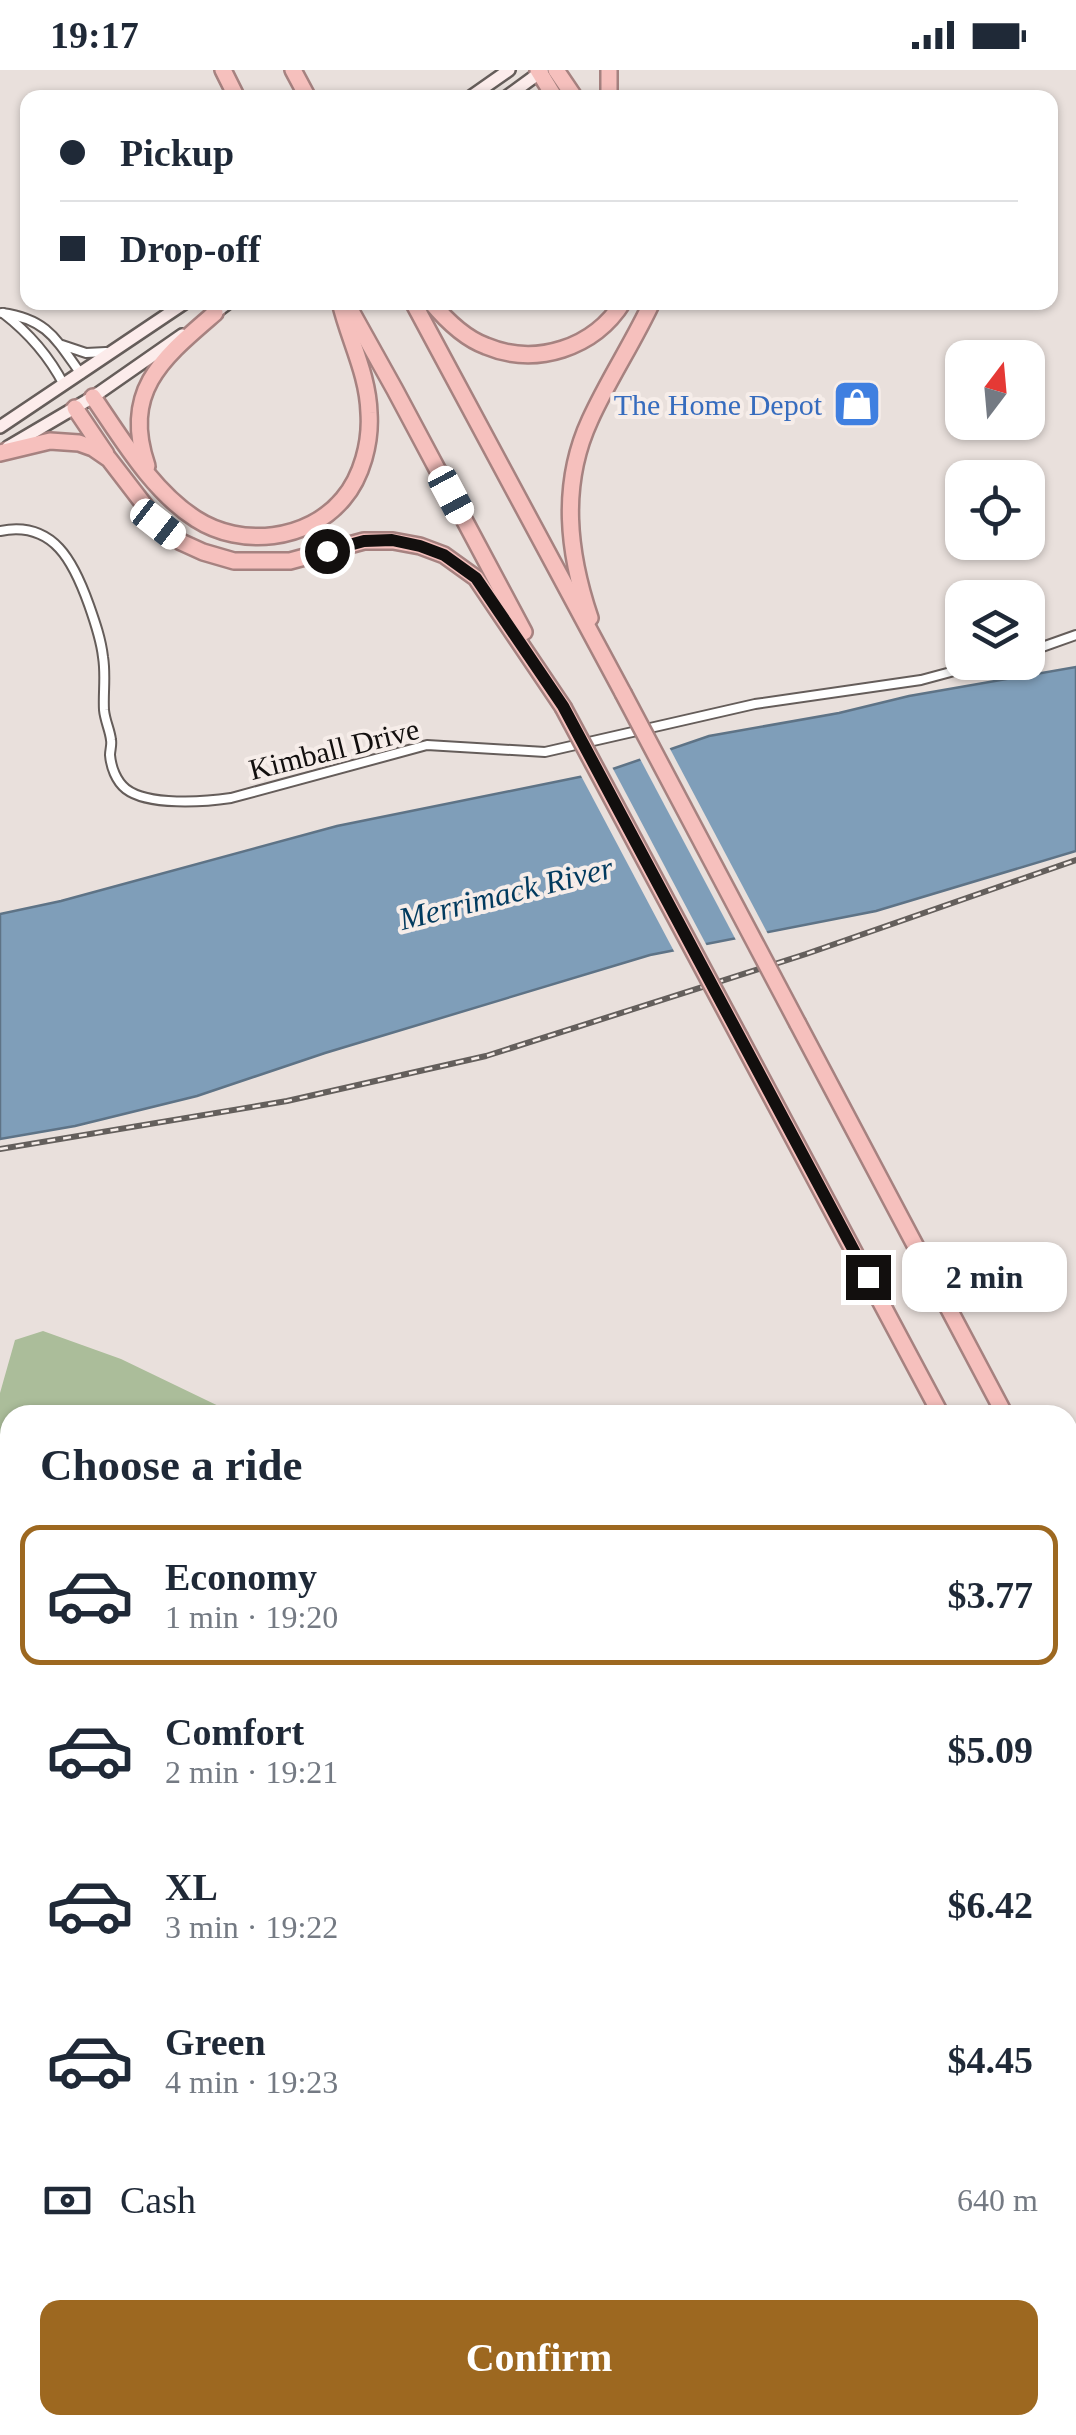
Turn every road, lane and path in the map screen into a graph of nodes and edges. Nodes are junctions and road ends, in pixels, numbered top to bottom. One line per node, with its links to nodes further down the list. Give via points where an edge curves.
1 (509, 70): 3 (main road)
2 (544, 71): 4 (main road); 5 (highway)
3 (480, 90)
4 (517, 90)
5 (567, 90)
6 (174, 310): 17 (main road)
7 (219, 310): 20 (main road)
8 (220, 310): 25 (highway, via 163,359 147,388 140,428)
9 (345, 310): 25 (highway, via 365,380 368,445 343,500 322,518 295,531 235,535 193,517)
10 (348, 310): 31 (highway)
11 (417, 310): 29 (highway)
12 (439, 310): 13 (highway, via 484,346 530,355 582,341)
13 (617, 310)
14 (648, 310): 29 (highway, via 588,424 575,463 572,550)
15 (1, 312): 16 (street, via 34,320); 19 (street, via 31,337)
16 (56, 341): 17 (street, via 91,354); 18 (street)
17 (120, 347): 18 (main road)
18 (81, 374): 19 (main road); 20 (main road)
19 (64, 385): 21 (main road); 22 (main road)
20 (94, 396): 21 (main road); 25 (highway)
21 (76, 408): 23 (main road); 24 (highway)
22 (0, 427)
23 (0, 452): 24 (highway, via 64,441)
24 (109, 459): 31 (highway, via 158,524 181,542 234,561 290,561 392,540 444,555 476,578)
25 (150, 475)
26 (0, 531): 30 (street, Kimball Drive, via 40,534 58,546 80,579 104,660 114,770 125,788 148,797 231,798 428,746 545,752 755,704)
27 (1076, 635): 28 (street)
28 (1045, 646)
29 (602, 655): 33 (highway, bridge)
30 (945, 674)
31 (563, 706): 32 (highway, bridge)
32 (936, 1405)
33 (1000, 1405)

